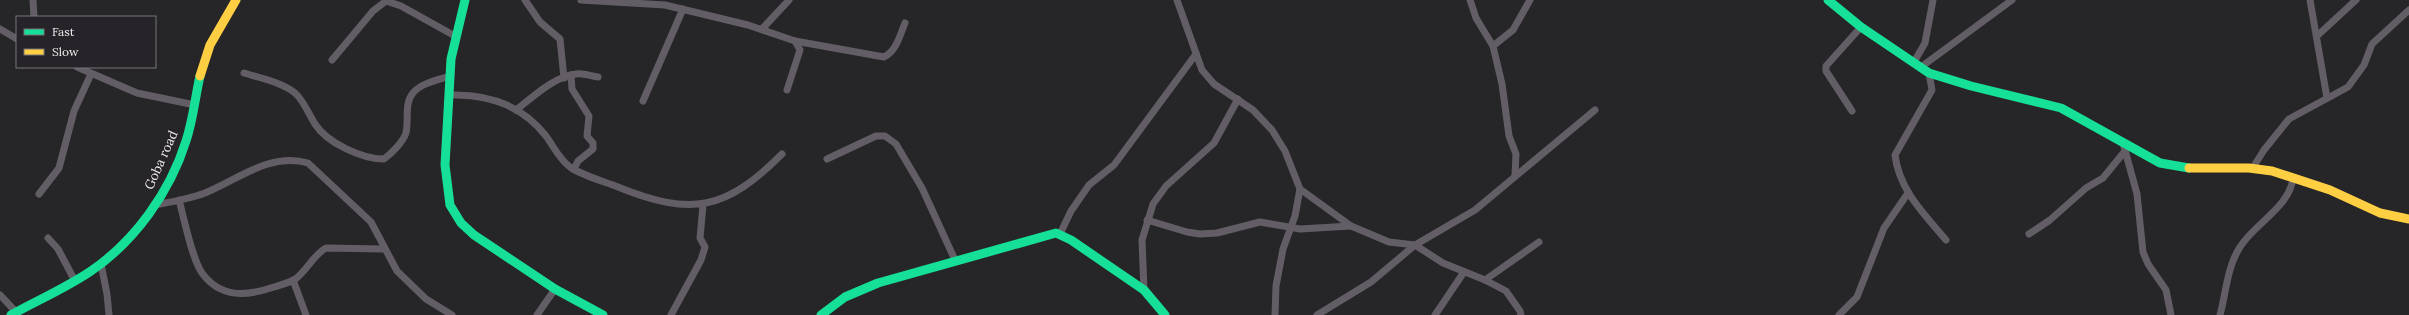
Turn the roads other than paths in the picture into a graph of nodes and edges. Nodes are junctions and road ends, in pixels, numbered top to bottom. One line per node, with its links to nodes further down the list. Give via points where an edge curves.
1 (32, 0): 17 (street)
2 (236, 0): 43 (street, Goba road, via 223,20 204,60)
3 (465, 0): 22 (street)
4 (524, 0): 37 (street, via 540,22 560,39)
5 (581, 0): 15 (street, via 665,5)
6 (790, 0): 21 (street)
7 (1177, 0): 27 (street)
8 (1470, 0): 26 (street, via 1476,18)
9 (1530, 0): 26 (street, via 1513,30)
10 (1828, 0): 19 (street)
11 (1933, 0): 29 (street, via 1925,43)
12 (2012, 0): 29 (street)
13 (2310, 0): 23 (street)
14 (2356, 0): 23 (street)
15 (683, 10): 21 (street); 42 (street)
16 (2409, 10): 40 (street, via 2372,44 2364,65 2348,87)
17 (33, 15)
18 (906, 23): 25 (street, via 894,49 884,57)
19 (1861, 27): 29 (street); 46 (street, via 1826,66 1826,71)
20 (0, 29): 24 (street)
21 (762, 29): 25 (street)
22 (455, 36): 28 (street, via 386,0 373,11); 35 (street)
23 (2317, 36): 40 (street)
24 (16, 38)
25 (795, 41): 38 (street, via 800,50)
26 (1493, 46): 52 (street, via 1510,136 1516,154)
27 (1196, 54): 41 (street, via 1202,70 1214,84); 64 (street, via 1114,165 1089,185 1071,211)
28 (332, 60)
29 (1917, 64): 32 (street)
30 (79, 68): 33 (street)
31 (244, 73): 35 (street, via 276,83 293,92 321,131 337,144 372,159 384,159 406,134 413,93)
32 (1930, 73): 47 (street, via 2060,108); 55 (street, via 1932,90 1895,155 1896,166)
33 (91, 74): 43 (street, via 137,93); 56 (street, via 74,111 59,168)
34 (571, 75): 36 (street); 37 (street); 50 (street, via 572,89 589,116 588,136 593,143 593,149 578,161)
35 (450, 76): 39 (street)
36 (598, 77)
37 (564, 78): 44 (street, via 540,91)
38 (787, 90)
39 (450, 95): 44 (street, via 473,94 500,100); 77 (street, via 445,164 450,205 474,235)
40 (2327, 98): 51 (street, via 2290,119)
41 (1238, 100): 54 (street, via 1253,110 1272,130 1285,151); 61 (street, via 1214,143 1166,186 1153,204)
42 (643, 101)
43 (195, 105): 58 (street, Goba road, via 186,143 169,182)
44 (516, 110): 50 (street, via 536,125 559,157)
45 (1595, 110): 52 (street)
46 (1852, 111)
47 (2124, 147): 51 (street, via 2174,167); 65 (street, via 2103,178 2086,188 2050,220); 94 (street, via 2137,194 2143,252 2166,290)
48 (782, 154): 59 (street, via 743,189)
49 (827, 158): 71 (street, via 876,136 885,136 896,144 922,188)
50 (574, 169): 59 (street, via 642,197 690,206)
51 (2252, 169): 53 (street, via 2272,171)
52 (1515, 175): 69 (street, via 1475,210)
53 (2293, 178): 60 (street, via 2330,190 2380,213); 95 (street, via 2285,196 2239,249 2234,259)
54 (1300, 189): 62 (street); 63 (street)
55 (1908, 193): 67 (street); 93 (street, via 1884,228 1856,297)
56 (39, 194)
57 (179, 200): 58 (street); 70 (street, via 225,184 264,164 298,160 308,163 371,222); 74 (street, via 202,272 217,286 243,295 254,294)
58 (155, 205): 72 (street, Goba road)
59 (703, 205): 86 (street, via 700,238 704,247 701,260)
60 (2409, 219)
61 (1147, 220): 62 (street, via 1200,234 1216,233 1260,222); 78 (street, via 1142,240)
62 (1291, 226): 63 (street, via 1307,229); 89 (street, via 1283,249 1276,286)
63 (1351, 226): 69 (street, via 1389,242)
64 (1060, 234): 71 (street, via 1051,234); 78 (street)
65 (2029, 234)
66 (48, 238): 76 (street, via 58,249)
67 (1946, 240)
68 (1538, 242): 75 (street)
69 (1415, 245): 73 (street, via 1443,263); 90 (street, via 1371,282)
70 (383, 249): 74 (street, via 326,248 305,272); 83 (street, via 397,271 426,299)
71 (955, 260): 87 (street, via 878,283 845,297)
72 (101, 264): 76 (street, Goba road); 81 (street)
73 (1464, 272): 75 (street); 91 (street)
74 (293, 280): 82 (street)
75 (1484, 280): 92 (street, via 1506,291)
76 (76, 281): 80 (street, Goba road)
77 (554, 289): 84 (street); 85 (street)
78 (1144, 290): 88 (street)
79 (0, 295): 80 (street)
80 (14, 313)
81 (108, 315)
82 (306, 315)
83 (452, 315)
84 (537, 315)
85 (604, 315)
86 (671, 315)
87 (821, 315)
88 (1165, 315)
89 (1275, 315)
90 (1317, 315)
91 (1436, 315)
92 (1521, 315)
93 (1839, 315)
94 (2171, 315)
95 (2220, 315)

